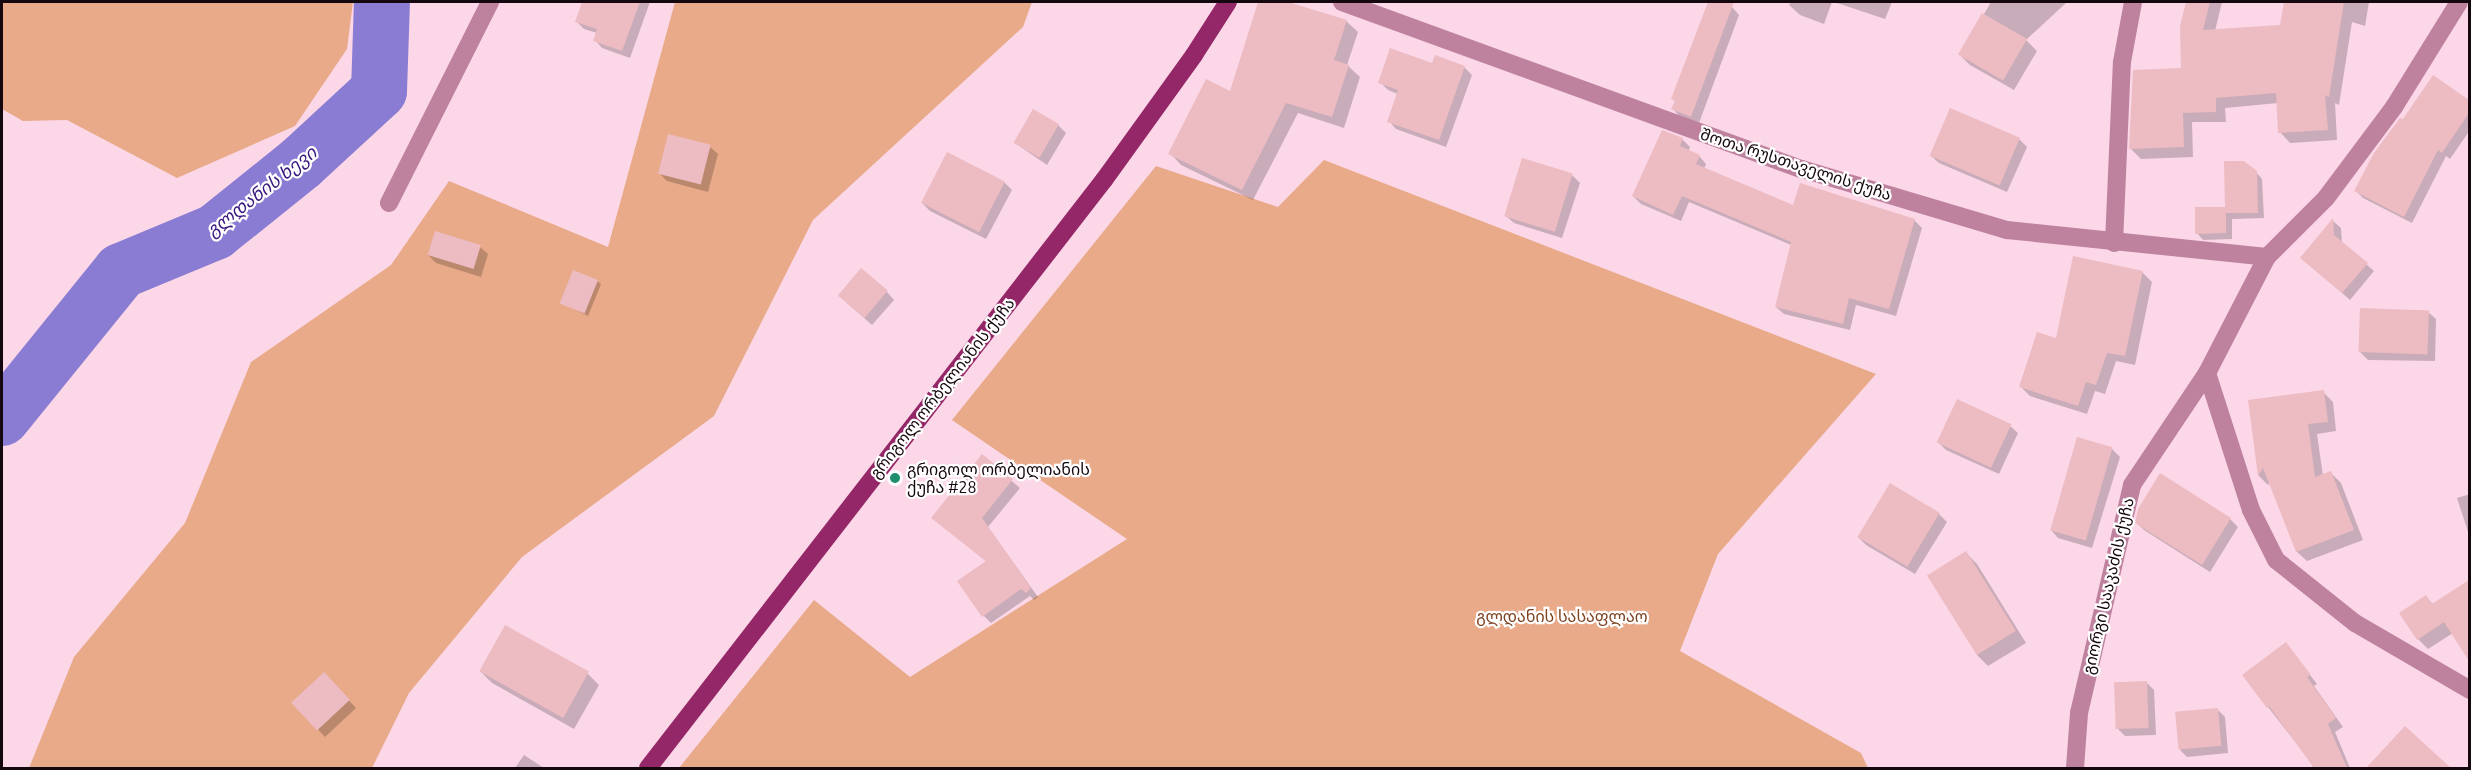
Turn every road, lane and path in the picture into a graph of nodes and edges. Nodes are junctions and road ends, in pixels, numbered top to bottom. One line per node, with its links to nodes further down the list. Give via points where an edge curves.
1 (490, 2): 6 (street)
2 (1228, 2): 11 (main road, გრიგოლ ორბელიანის ქუჩა, via 1104,180)
3 (1342, 2): 7 (street, შოთა რუსთაველის ქუჩა, via 1802,169 2007,230)
4 (2133, 2): 7 (street, via 2122,62)
5 (2459, 2): 8 (street, გიორგი სააკაძის ქუჩა, via 2394,107 2333,189)
6 (389, 203)
7 (2114, 243): 8 (street, შოთა რუსთაველის ქუჩა)
8 (2267, 257): 9 (street, გიორგი სააკაძის ქუჩა)
9 (2207, 373): 10 (street, via 2251,510 2276,560 2355,623); 12 (street, გიორგი სააკაძის ქუჩა, via 2132,485 2079,712)
10 (2469, 690)
11 (648, 768)
12 (2075, 768)

